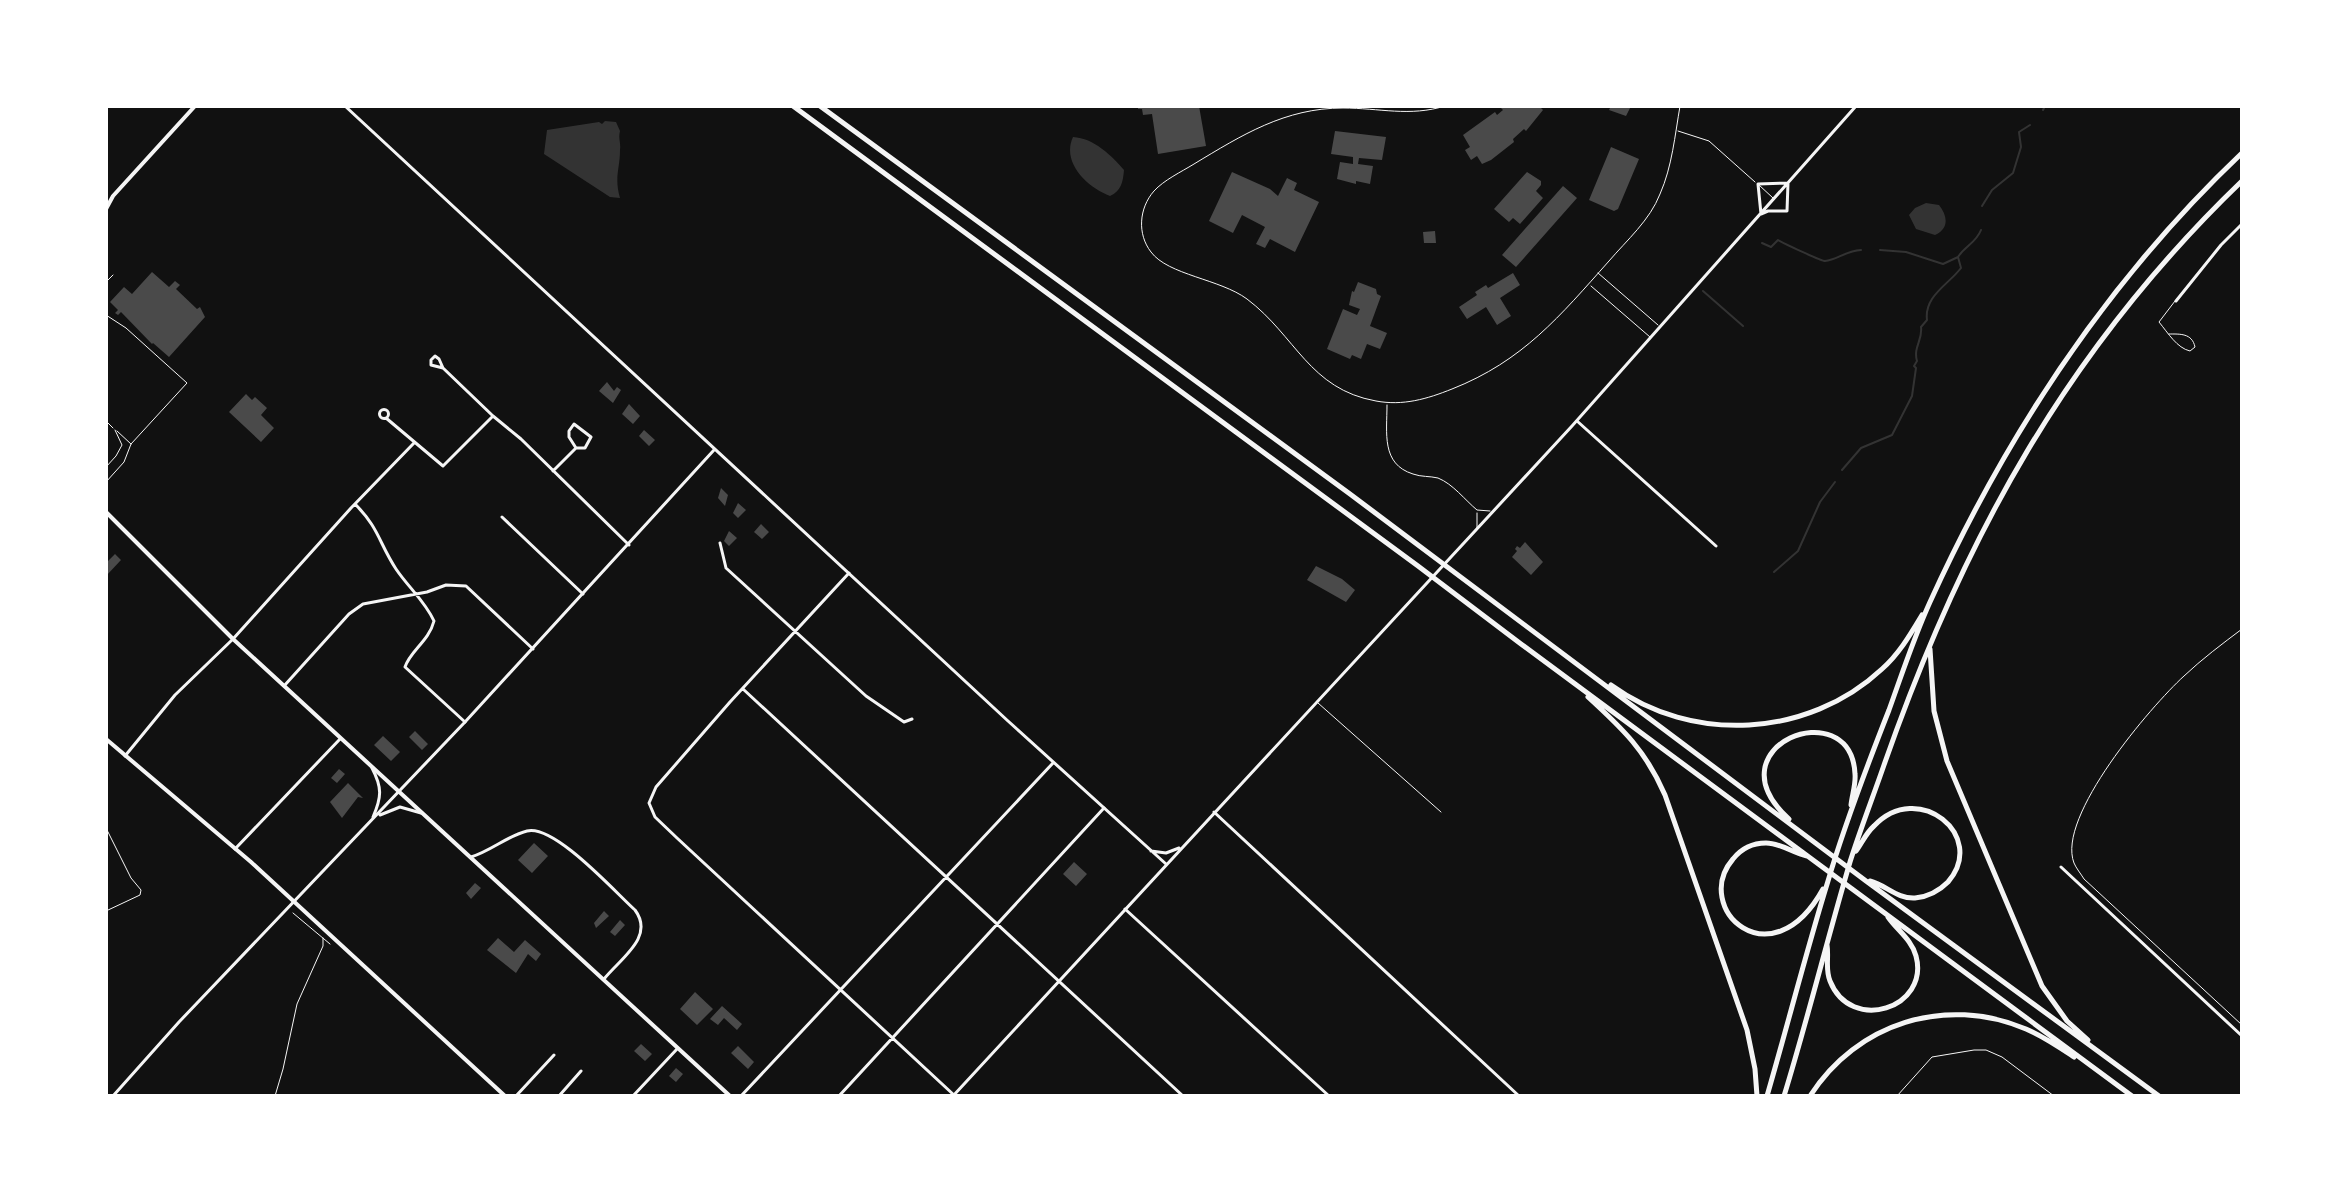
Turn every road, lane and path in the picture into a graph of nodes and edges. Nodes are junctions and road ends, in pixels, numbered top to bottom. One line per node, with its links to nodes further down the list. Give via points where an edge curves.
1 (195, 106): 15 (main road)
2 (345, 106): 40 (street)
3 (793, 106): 63 (highway)
4 (820, 106): 62 (highway)
5 (1380, 106): 9 (lane)
6 (1445, 106): 9 (lane, via 1417,113)
7 (1680, 106): 10 (lane)
8 (1856, 106): 13 (street)
9 (1380, 111): 31 (lane, via 1312,110 1255,128 1159,186 1144,207 1141,230 1161,263 1246,299 1317,374 1352,394)
10 (1675, 130): 14 (lane, via 1709,141); 21 (lane, via 1668,171 1652,210)
11 (2242, 153): 56 (highway, via 2166,230 2071,351 1980,502)
12 (2242, 181): 60 (highway, via 2131,301 2048,415 1973,547)
13 (1788, 183): 14 (street); 16 (street); 19 (street, via 1787,211)
14 (1758, 184): 16 (lane); 19 (street)
15 (113, 196): 17 (main road); 18 (main road)
16 (1774, 199): 19 (street)
17 (106, 200)
18 (106, 209)
19 (1761, 214): 27 (street)
20 (2242, 224): 25 (street)
21 (1598, 273): 24 (lane); 27 (lane)
22 (113, 275): 23 (lane)
23 (106, 282)
24 (1589, 284): 29 (lane); 31 (lane, via 1542,335 1494,370 1436,395)
25 (2176, 301): 28 (lane, via 2159,322)
26 (106, 315): 38 (lane, via 187,383)
27 (1659, 326): 29 (street)
28 (2169, 334): 28 (lane, via 2190,337 2195,347 2185,350)
29 (1650, 337): 35 (street)
30 (443, 368): 32 (street)
31 (1387, 402): 45 (lane, via 1390,457 1416,475 1437,478)
32 (493, 416): 37 (street, via 443,466); 42 (street)
33 (386, 418): 37 (street)
34 (106, 421): 36 (lane)
35 (1577, 421): 46 (street); 52 (street)
36 (115, 430): 38 (lane); 41 (lane, via 122,445)
37 (414, 443): 44 (street)
38 (131, 444): 43 (lane, via 124,462)
39 (576, 448): 39 (street, via 585,448 591,437 574,424 568,434); 42 (street)
40 (714, 450): 51 (street); 53 (street)
41 (106, 467)
42 (553, 471): 51 (street)
43 (106, 482)
44 (355, 504): 54 (street, via 371,520 394,566); 59 (street)
45 (1477, 510): 46 (lane); 49 (lane)
46 (1494, 511): 49 (street)
47 (106, 512): 59 (main road)
48 (502, 517): 55 (street)
49 (1476, 529): 66 (street)
50 (720, 543): 58 (street, via 726,568)
51 (629, 545): 55 (street)
52 (1716, 546)
53 (849, 573): 58 (street); 72 (street)
54 (416, 593): 61 (street, via 466,586); 64 (street, via 363,604); 68 (street, via 434,621 405,667)
55 (584, 594): 61 (street)
56 (1929, 605): 62 (highway, via 1896,655 1870,679 1832,705 1773,724 1700,722 1650,708); 79 (highway)
57 (2242, 629): 106 (path, via 2182,678 2122,747 2088,797 2071,843 2084,879)
58 (796, 632): 65 (street); 67 (street, via 866,696 904,722)
59 (233, 639): 64 (main road); 71 (street, via 175,695)
60 (1929, 645): 88 (highway); 111 (highway, via 1941,744 2042,986 2067,1021)
61 (533, 649): 68 (street)
62 (1564, 654): 82 (highway)
63 (1564, 675): 86 (highway); 128 (highway, via 1634,740 1659,781 1747,1030)
64 (284, 686): 69 (main road)
65 (743, 689): 91 (street); 105 (street, via 652,792 649,803 669,830)
66 (1316, 701): 76 (street); 77 (lane)
67 (912, 719)
68 (465, 722): 74 (street)
69 (341, 738): 73 (main road); 84 (street)
70 (106, 739): 71 (main road)
71 (125, 756): 84 (main road)
72 (1053, 762): 75 (street); 91 (street)
73 (370, 764): 74 (main road); 80 (street, via 381,790)
74 (400, 791): 78 (main road); 80 (street)
75 (1104, 808): 85 (street); 99 (street)
76 (1214, 812): 83 (street); 127 (street)
77 (1441, 812)
78 (427, 817): 80 (street, via 400,807); 87 (main road)
79 (1849, 817): 82 (highway, via 1855,773 1842,744 1814,731 1783,740 1767,760 1765,783 1776,806); 93 (highway)
80 (371, 822): 94 (street)
81 (106, 828): 98 (path, via 141,890)
82 (1810, 838): 92 (highway)
83 (1182, 847): 85 (street); 89 (street)
84 (235, 849): 94 (main road)
85 (1151, 851): 89 (street)
86 (1810, 856): 93 (highway, via 1767,843 1739,853 1722,883 1730,916 1751,931 1783,931 1804,917); 97 (highway)
87 (471, 857): 103 (main road); 103 (street, via 530,830 569,848 642,920 640,937)
88 (1851, 859): 92 (highway, via 1874,826 1900,809 1927,809 1953,830 1957,864 1949,881 1935,892 1908,898); 101 (highway)
89 (1166, 864): 96 (street)
90 (2061, 867): 107 (street)
91 (947, 878): 99 (street); 105 (street)
92 (1865, 880): 111 (highway)
93 (1828, 881): 129 (highway)
94 (294, 901): 95 (street); 117 (main road)
95 (287, 908): 100 (path); 115 (street)
96 (1125, 909): 104 (street); 126 (street)
97 (1882, 910): 101 (highway, via 1912,946 1918,963 1909,992 1893,1006 1860,1010 1843,1000 1830,981); 113 (highway)
98 (106, 911)
99 (996, 925): 104 (street); 108 (street)
100 (323, 938): 102 (path); 102 (path, via 330,944)
101 (1827, 943): 130 (highway)
102 (323, 946): 116 (path, via 297,1004)
103 (603, 979): 109 (main road)
104 (1059, 981): 124 (street); 125 (street)
105 (842, 991): 108 (street); 122 (street)
106 (2242, 1025)
107 (2242, 1036)
108 (892, 1038): 123 (street); 124 (street)
109 (678, 1048): 120 (street); 121 (main road)
110 (554, 1055): 118 (street)
111 (2119, 1067): 134 (highway)
112 (581, 1071): 119 (street)
113 (2110, 1080): 131 (highway, via 2028,1030 1984,1017 1951,1015 1902,1022 1868,1038 1842,1057); 133 (highway)
114 (1898, 1095): 132 (path, via 1932,1057 1986,1050)
115 (113, 1096)
116 (275, 1096)
117 (505, 1096)
118 (516, 1096)
119 (559, 1096)
120 (633, 1096)
121 (730, 1096)
122 (741, 1096)
123 (839, 1096)
124 (954, 1096)
125 (1183, 1096)
126 (1329, 1096)
127 (1519, 1096)
128 (1757, 1096)
129 (1767, 1096)
130 (1784, 1096)
131 (1810, 1096)
132 (2054, 1096)
133 (2132, 1096)
134 (2159, 1096)

